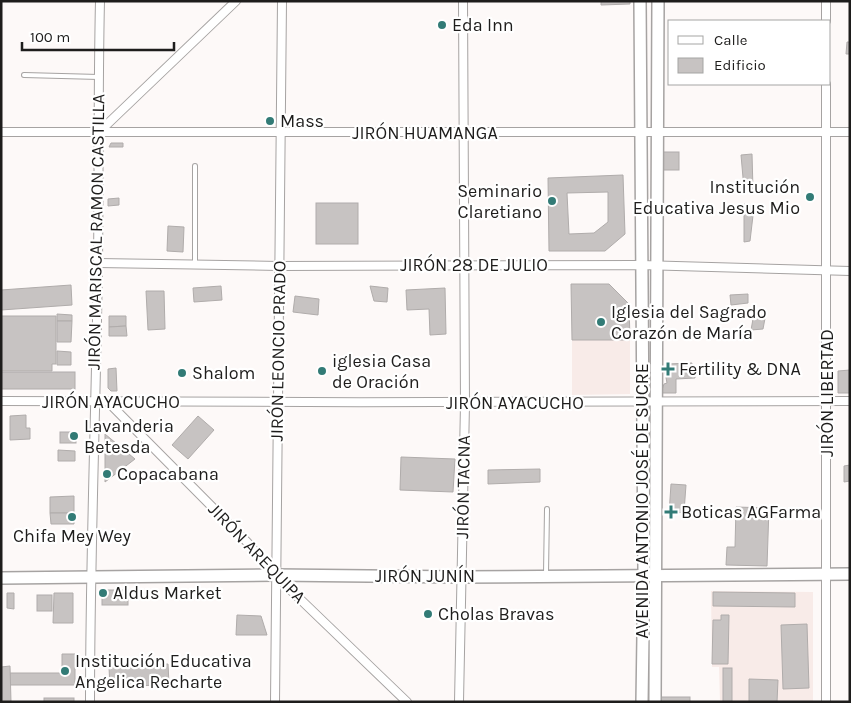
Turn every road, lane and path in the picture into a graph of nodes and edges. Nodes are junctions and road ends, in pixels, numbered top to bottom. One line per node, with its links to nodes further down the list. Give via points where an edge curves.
1 (100, 1): 10 (street, JIRÓN MARISCAL RAMON CASTILLA)
2 (236, 1): 13 (street)
3 (282, 1): 14 (street, JIRÓN LEONCIO PRADO)
4 (463, 1): 15 (street, JIRÓN TACNA)
5 (640, 1): 16 (main road, AVENIDA ANTONIO JOSÉ DE SUCRE)
6 (658, 1): 17 (main road, AVENIDA ANTONIO JOSÉ DE SUCRE)
7 (826, 1): 8 (street)
8 (826, 20)
9 (24, 75): 10 (lane)
10 (99, 77): 13 (street, JIRÓN MARISCAL RAMON CASTILLA)
11 (826, 85): 18 (street, JIRÓN LIBERTAD)
12 (1, 132): 13 (street, JIRÓN HUAMANGA)
13 (98, 132): 14 (street, JIRÓN HUAMANGA); 21 (street, JIRÓN MARISCAL RAMON CASTILLA)
14 (280, 132): 15 (street, JIRÓN HUAMANGA); 26 (street, JIRÓN LEONCIO PRADO)
15 (464, 132): 16 (street, JIRÓN HUAMANGA); 22 (street, JIRÓN TACNA)
16 (640, 132): 17 (street, JIRÓN HUAMANGA); 24 (main road, AVENIDA ANTONIO JOSÉ DE SUCRE)
17 (657, 132): 18 (street, JIRÓN HUAMANGA); 25 (main road, AVENIDA ANTONIO JOSÉ DE SUCRE)
18 (827, 132): 19 (street, JIRÓN HUAMANGA); 27 (street, JIRÓN LIBERTAD)
19 (850, 132)
20 (195, 166): 23 (lane)
21 (98, 263): 23 (street, JIRÓN 28 DE JULIO); 32 (street, JIRÓN MARISCAL RAMON CASTILLA)
22 (466, 264): 24 (street, JIRÓN 28 DE JULIO); 26 (street, JIRÓN 28 DE JULIO); 37 (street, JIRÓN TACNA)
23 (194, 265): 26 (street, JIRÓN 28 DE JULIO)
24 (641, 265): 25 (street, JIRÓN 28 DE JULIO); 35 (main road, AVENIDA ANTONIO JOSÉ DE SUCRE)
25 (657, 265): 27 (street, JIRÓN 28 DE JULIO); 36 (main road, AVENIDA ANTONIO JOSÉ DE SUCRE)
26 (279, 266): 34 (street, JIRÓN LEONCIO PRADO)
27 (826, 271): 28 (street, JIRÓN 28 DE JULIO); 30 (street, JIRÓN LIBERTAD)
28 (850, 271)
29 (1, 401): 32 (street, JIRÓN AYACUCHO)
30 (827, 401): 31 (street, JIRÓN AYACUCHO); 36 (street, JIRÓN AYACUCHO); 39 (street, JIRÓN LIBERTAD)
31 (850, 401)
32 (93, 402): 33 (street, JIRÓN AYACUCHO); 45 (street, JIRÓN MARISCAL RAMON CASTILLA, via 94,491)
33 (108, 402): 34 (street, JIRÓN AYACUCHO); 41 (street, JIRÓN AREQUIPA, via 247,542)
34 (277, 402): 37 (street, JIRÓN AYACUCHO); 41 (street, JIRÓN LEONCIO PRADO)
35 (642, 402): 36 (street, JIRÓN AYACUCHO); 37 (street, JIRÓN AYACUCHO); 43 (main road, AVENIDA ANTONIO JOSÉ DE SUCRE)
36 (656, 402): 44 (main road, AVENIDA ANTONIO JOSÉ DE SUCRE)
37 (465, 404): 46 (street, JIRÓN TACNA)
38 (547, 509): 42 (lane)
39 (828, 574): 40 (main road, JIRÓN JUNÍN); 44 (main road, JIRÓN JUNÍN); 54 (street, JIRÓN LIBERTAD)
40 (850, 574)
41 (275, 575): 45 (main road, JIRÓN JUNÍN); 46 (main road, JIRÓN JUNÍN); 49 (street, JIRÓN LEONCIO PRADO); 50 (street, JIRÓN AREQUIPA)
42 (546, 576): 43 (main road, JIRÓN JUNÍN); 46 (main road, JIRÓN JUNÍN)
43 (643, 576): 44 (main road, JIRÓN JUNÍN); 52 (main road, AVENIDA ANTONIO JOSÉ DE SUCRE)
44 (656, 576): 53 (main road, AVENIDA ANTONIO JOSÉ DE SUCRE)
45 (90, 577): 47 (main road, JIRÓN JUNÍN); 48 (street, JIRÓN MARISCAL RAMON CASTILLA)
46 (462, 577): 51 (street, JIRÓN TACNA)
47 (1, 578)
48 (90, 702)
49 (275, 702)
50 (407, 702)
51 (459, 702)
52 (642, 702)
53 (655, 702)
54 (826, 702)

